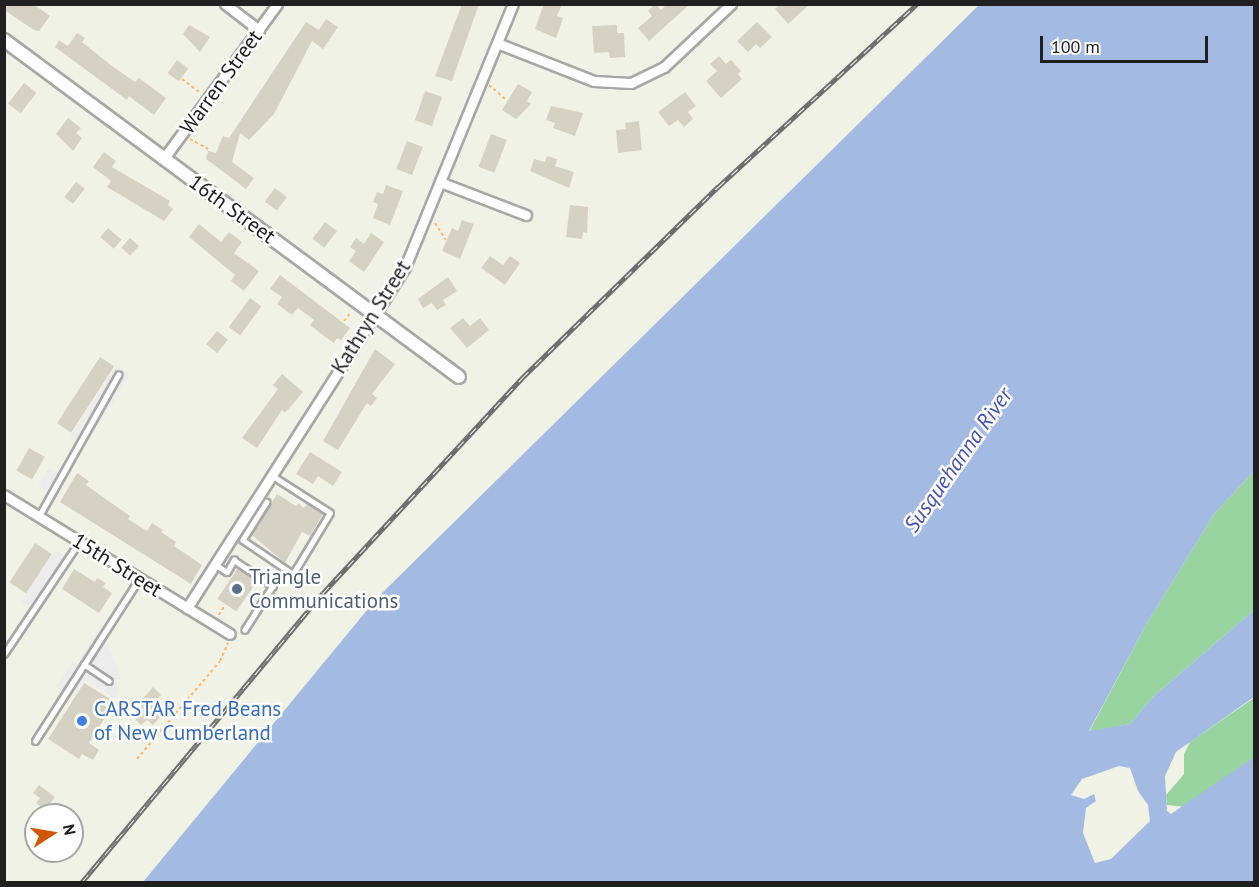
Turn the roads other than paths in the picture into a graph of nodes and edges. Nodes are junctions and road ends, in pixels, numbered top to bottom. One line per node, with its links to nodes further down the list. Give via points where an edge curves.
1 (225, 4): 5 (street)
2 (277, 4): 5 (street, Warren Street)
3 (513, 4): 7 (street, Kathryn Street)
4 (732, 4): 7 (street, via 664,67 631,83 594,81)
5 (259, 30): 8 (street, Warren Street)
6 (4, 40): 8 (street, 16th Street)
7 (497, 43): 9 (street, Kathryn Street)
8 (164, 158): 11 (street, 16th Street)
9 (440, 182): 10 (street); 11 (street, Kathryn Street, via 405,267)
10 (526, 215)
11 (374, 313): 13 (street, 16th Street); 14 (street, Kathryn Street)
12 (118, 375): 17 (lane)
13 (459, 377)
14 (270, 475): 16 (lane, via 330,513 293,574 243,540); 19 (street, Kathryn Street)
15 (4, 495): 17 (street, 15th Street)
16 (267, 502)
17 (39, 516): 18 (street, 15th Street)
18 (79, 542): 20 (street, 15th Street); 24 (lane)
19 (214, 563): 21 (street, Kathryn Street); 22 (lane, via 226,572 234,560 273,586)
20 (139, 579): 21 (street, 15th Street); 25 (lane)
21 (187, 608): 23 (street, 15th Street)
22 (245, 630)
23 (230, 634)
24 (4, 654)
25 (84, 664): 26 (lane); 27 (lane)
26 (109, 681)
27 (35, 741)

